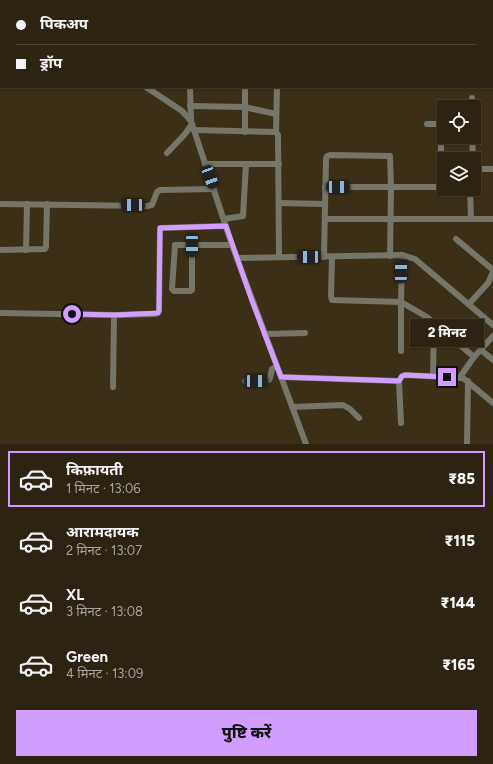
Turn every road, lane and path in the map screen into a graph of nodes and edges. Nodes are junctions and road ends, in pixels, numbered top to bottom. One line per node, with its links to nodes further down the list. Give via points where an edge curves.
1 (149, 88): 10 (street, via 182,110)
2 (190, 88): 5 (street)
3 (245, 88): 6 (street)
4 (277, 88): 7 (street)
5 (190, 106): 6 (street); 10 (street)
6 (244, 107): 7 (street); 11 (street)
7 (276, 114): 12 (street)
8 (427, 124): 9 (street)
9 (437, 124)
10 (192, 125): 11 (street); 13 (street); 14 (street)
11 (245, 132): 12 (street)
12 (276, 132): 16 (street)
13 (167, 153)
14 (205, 164): 15 (street); 22 (street)
15 (246, 164): 16 (street); 30 (street, via 244,215)
16 (279, 164): 24 (street)
17 (481, 169): 18 (street)
18 (493, 169)
19 (325, 187): 20 (street); 20 (street, via 326,159 330,155 390,156); 28 (street)
20 (391, 187): 21 (street); 32 (street)
21 (437, 187)
22 (214, 189): 27 (street, via 160,190 150,205); 30 (street)
23 (470, 196): 33 (street)
24 (279, 203): 28 (street); 42 (street)
25 (0, 204): 26 (street)
26 (27, 204): 27 (street); 39 (street)
27 (47, 204): 39 (street, via 46,248)
28 (324, 204): 31 (street)
29 (493, 218): 33 (street)
30 (224, 219): 34 (street)
31 (325, 219): 32 (street); 43 (street)
32 (390, 219): 33 (street); 41 (street)
33 (471, 219)
34 (226, 226): 37 (street); 50 (street, via 160,228 159,312)
35 (456, 239): 46 (street)
36 (192, 245): 36 (street, via 192,290 174,291 172,289 175,245); 37 (street)
37 (232, 245): 45 (street)
38 (0, 250): 39 (street)
39 (26, 250)
40 (402, 255): 41 (street); 47 (street); 48 (street, via 416,259)
41 (390, 256): 44 (street)
42 (279, 257): 43 (street); 45 (street)
43 (324, 257): 44 (street)
44 (332, 257): 47 (street, via 332,300)
45 (237, 258): 53 (street)
46 (493, 271): 48 (street, via 488,283)
47 (401, 302): 51 (street); 57 (street)
48 (469, 304): 52 (street)
49 (0, 313): 50 (street)
50 (115, 315): 67 (street)
51 (434, 322): 58 (street); 61 (street)
52 (493, 325)
53 (265, 334): 54 (street); 60 (street)
54 (305, 334)
55 (493, 336): 56 (street)
56 (481, 350): 58 (street); 59 (street)
57 (401, 351)
58 (474, 357): 63 (street)
59 (493, 360)
60 (277, 366): 62 (street); 64 (street, via 272,368 269,380)
61 (433, 376): 63 (street); 65 (street, via 405,375)
62 (281, 377): 65 (street); 69 (street)
63 (460, 377): 66 (street)
64 (245, 381)
65 (399, 381): 71 (street)
66 (468, 381): 68 (street); 73 (street)
67 (113, 387)
68 (493, 403)
69 (292, 407): 70 (street, via 343,405); 72 (street)
70 (359, 418)
71 (401, 423)
72 (306, 444)
73 (468, 444)

